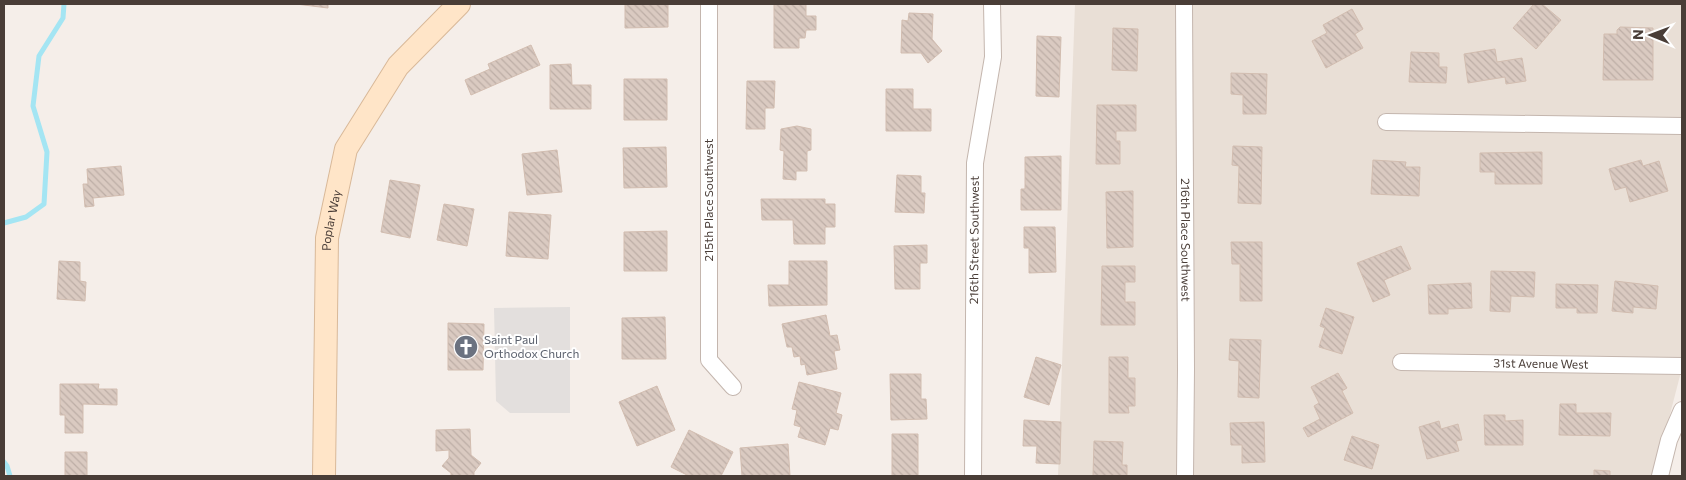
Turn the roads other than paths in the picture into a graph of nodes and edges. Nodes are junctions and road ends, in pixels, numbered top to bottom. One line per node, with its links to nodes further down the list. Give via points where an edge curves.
1 (459, 4): 11 (main road, Poplar Way, via 398,66 346,149 327,238)
2 (708, 4): 9 (street, 215th Place Southwest, via 709,360)
3 (992, 4): 12 (street, 216th Street Southwest, via 993,57 975,163)
4 (1184, 4): 13 (street, 216th Place Southwest)
5 (1386, 122): 6 (street)
6 (1682, 126)
7 (1401, 362): 8 (street, 31st Avenue West)
8 (1682, 366)
9 (733, 387)
10 (1682, 410): 14 (street, via 1669,440)
11 (324, 476)
12 (973, 476)
13 (1185, 476)
14 (1660, 476)

